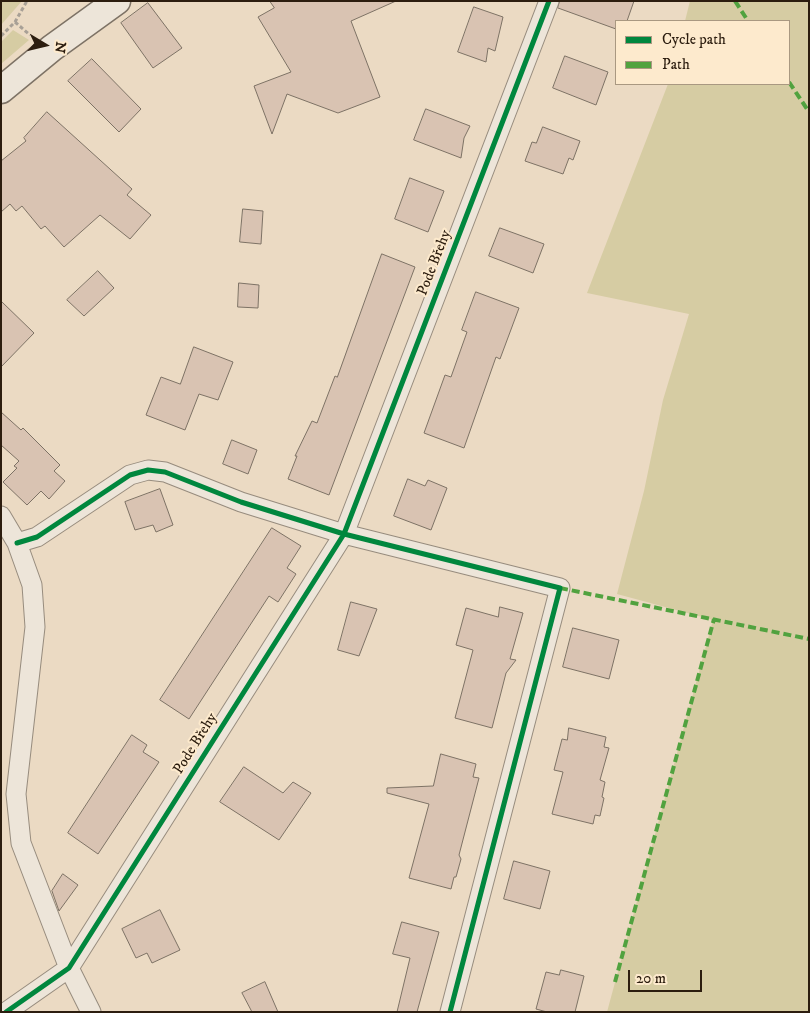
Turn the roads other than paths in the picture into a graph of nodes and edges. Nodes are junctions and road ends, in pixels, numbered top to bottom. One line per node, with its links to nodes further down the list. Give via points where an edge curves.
1 (117, 1): 3 (main road)
2 (548, 1): 5 (street, Pode Břehy)
3 (1, 90)
4 (1, 516): 6 (street)
5 (344, 534): 6 (street, via 241,502 165,472 148,470 130,475 37,537); 7 (street, Pode Břehy); 10 (street, via 560,588)
6 (17, 543): 7 (street, via 32,585 35,627 16,794 21,844)
7 (69, 968): 8 (street); 9 (street)
8 (6, 1012)
9 (91, 1012)
10 (450, 1012)

